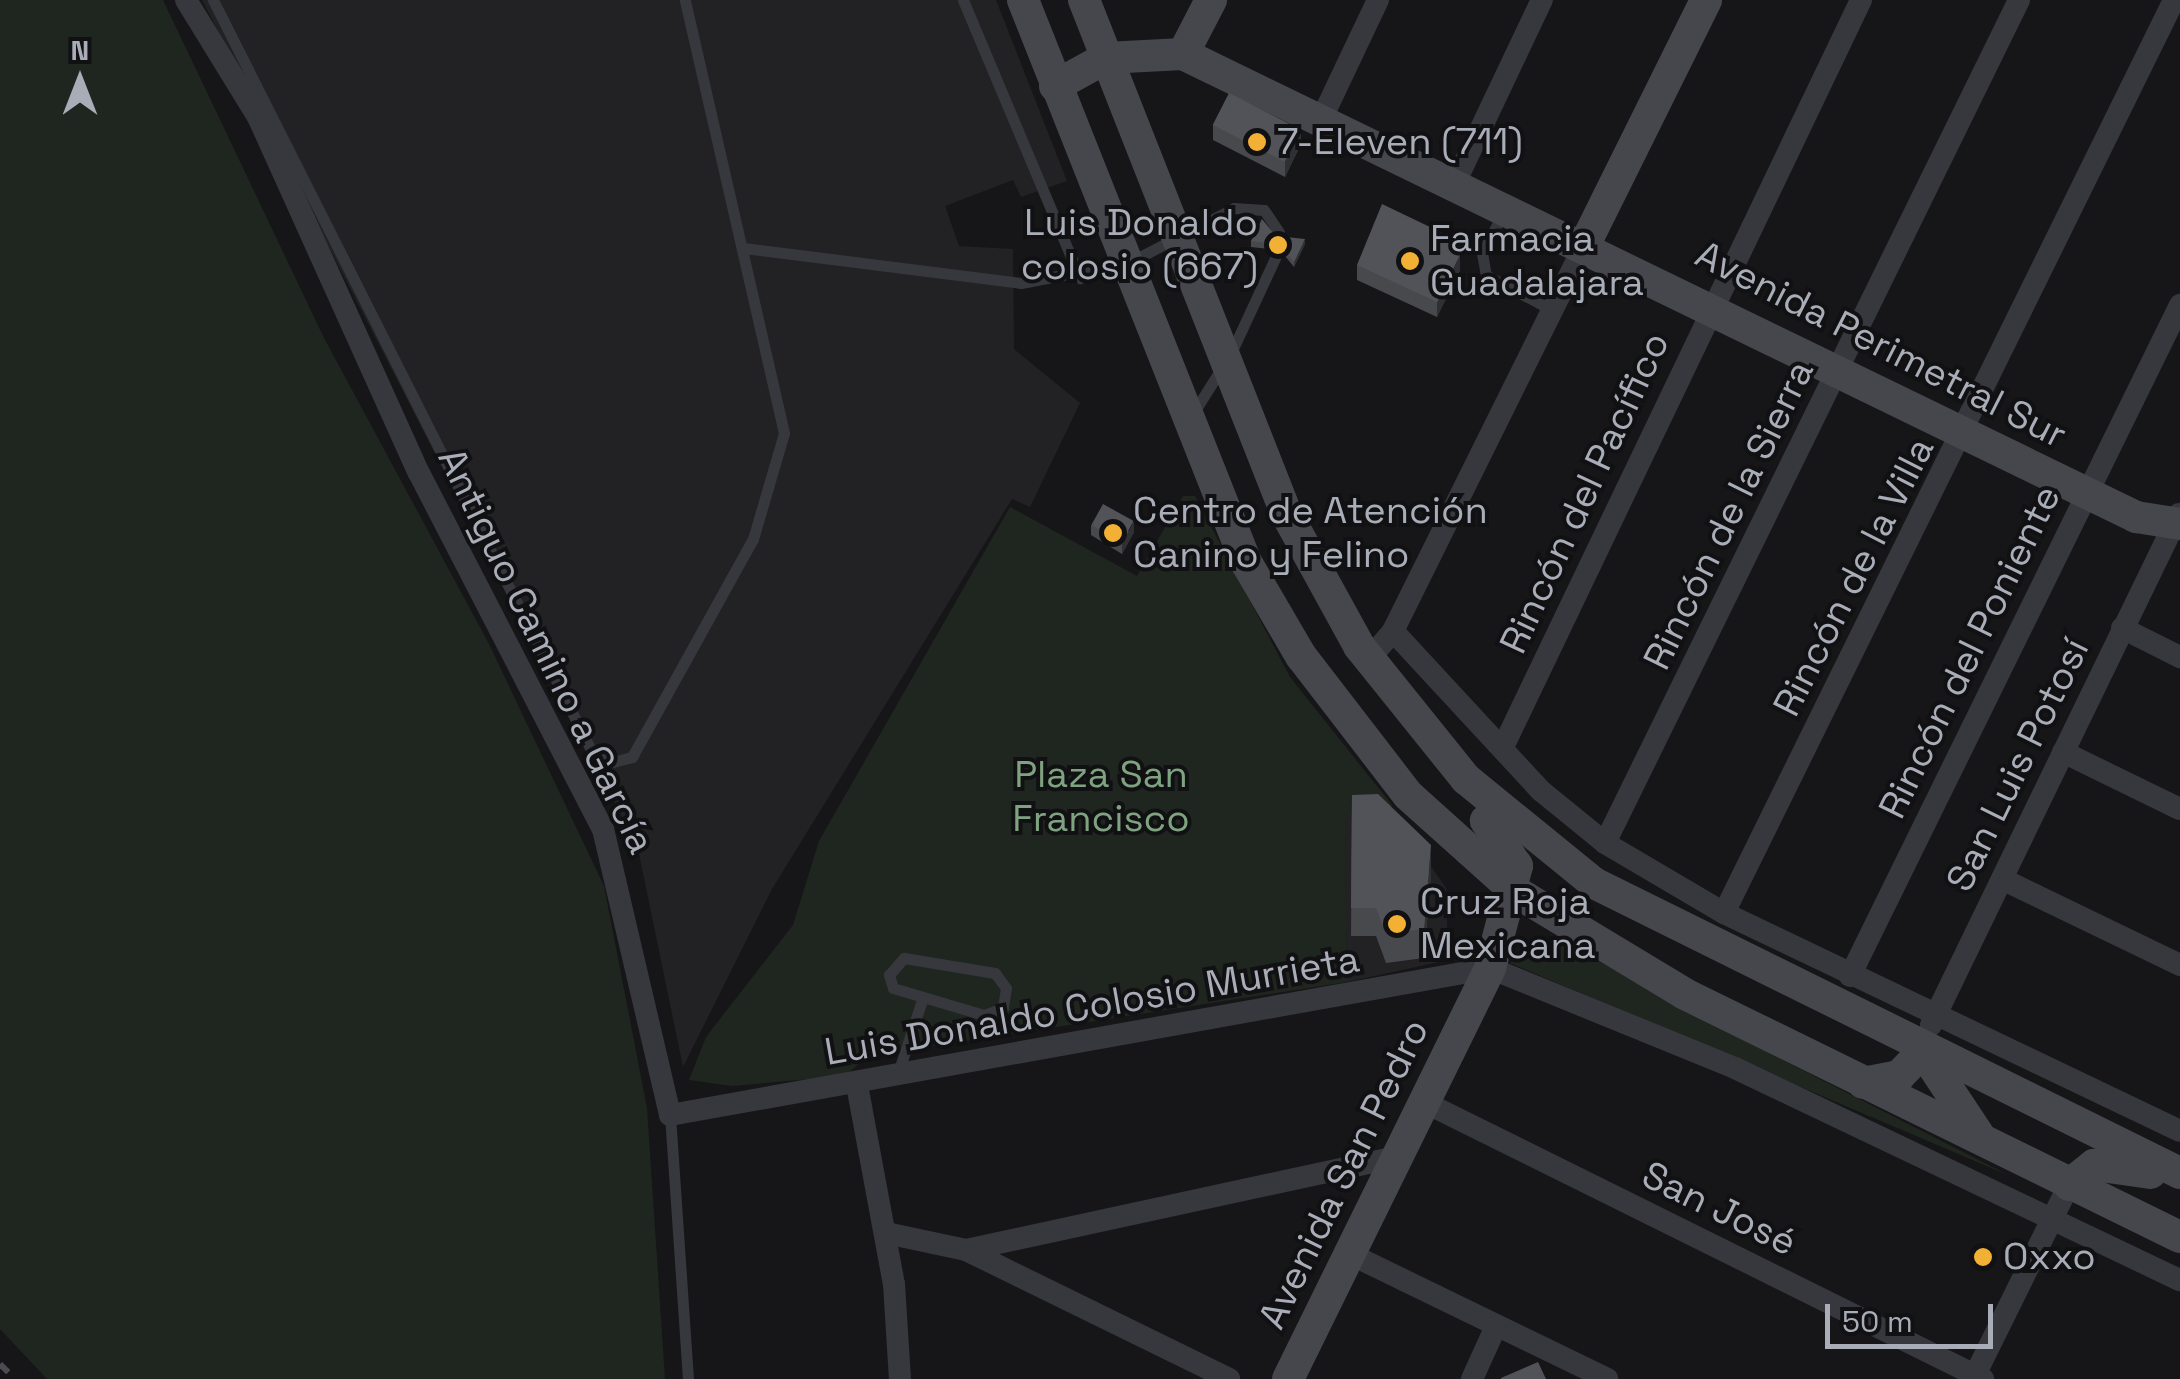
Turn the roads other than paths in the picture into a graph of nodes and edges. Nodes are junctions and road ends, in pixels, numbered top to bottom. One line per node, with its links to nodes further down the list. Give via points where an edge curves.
1 (186, 0): 58 (street, Antiguo Camino a García, via 258,117 419,473 602,829)
2 (212, 0): 23 (lane, via 592,752 613,762 632,757 776,485 782,393)
3 (684, 0): 23 (lane)
4 (963, 0): 26 (lane)
5 (1024, 0): 16 (main road)
6 (1084, 0): 15 (main road)
7 (1211, 0): 14 (main road)
8 (1378, 0): 17 (street)
9 (1542, 0): 18 (street)
10 (1706, 0): 22 (main road)
11 (1861, 0): 27 (street, Rincón del Pacífico)
12 (2019, 0): 31 (street, Rincón de la Sierra)
13 (2169, 5): 33 (street, Rincón de la Villa)
14 (1183, 54): 15 (main road, Avenida Perimetral Sur); 17 (main road, Avenida Perimetral Sur)
15 (1106, 58): 16 (main road, Avenida Perimetral Sur); 21 (main road)
16 (1055, 86): 25 (main road)
17 (1321, 120): 18 (main road, Avenida Perimetral Sur)
18 (1454, 184): 19 (main road, Avenida Perimetral Sur)
19 (1505, 209): 22 (main road, Avenida Perimetral Sur); 29 (lane, via 1482,253 1486,274)
20 (1279, 232): 21 (lane, via 1272,215 1252,206 1220,213)
21 (1178, 240): 25 (lane); 30 (main road)
22 (1586, 242): 27 (main road, Avenida Perimetral Sur); 29 (street)
23 (744, 248): 26 (lane, via 1022,283)
24 (1275, 258): 30 (lane)
25 (1130, 262): 26 (lane); 32 (main road)
26 (1080, 278)
27 (1714, 304): 31 (main road, Avenida Perimetral Sur); 40 (street, Rincón del Pacífico)
28 (2180, 305): 34 (street, Rincón del Poniente)
29 (1552, 310): 37 (street)
30 (1225, 364): 32 (lane); 39 (main road, via 1286,514)
31 (1842, 368): 33 (main road, Avenida Perimetral Sur); 44 (street, Rincón de la Sierra)
32 (1189, 420): 46 (main road, via 1246,562 1301,656 1408,796)
33 (1966, 432): 34 (main road, Avenida Perimetral Sur); 47 (street, Rincón de la Villa)
34 (2087, 493): 35 (main road, Avenida Perimetral Sur); 50 (street, Rincón del Poniente)
35 (2178, 520): 36 (street, San Luis Potosí)
36 (2122, 628): 38 (street); 41 (street, San Luis Potosí)
37 (1393, 631): 39 (street); 40 (street)
38 (2180, 656)
39 (1369, 659): 42 (main road)
40 (1503, 747): 44 (street)
41 (2062, 752): 43 (street); 45 (street, San Luis Potosí)
42 (1466, 779): 46 (main road, via 1516,858); 53 (main road, via 1594,883)
43 (2180, 809)
44 (1605, 843): 47 (street)
45 (2002, 879): 48 (street); 52 (street, San Luis Potosí)
46 (1516, 892): 49 (main road, Avenida San Pedro); 55 (main road, via 1685,994)
47 (1724, 913): 50 (street)
48 (2180, 965)
49 (1490, 968): 54 (street, Luis Donaldo Colosio Murrieta); 57 (main road, Avenida San Pedro); 64 (street, via 1735,1068)
50 (1850, 976): 52 (street)
51 (922, 1000): 51 (lane, via 984,1015 1003,1008 1006,988 995,974 904,958 888,983); 54 (lane)
52 (1934, 1014): 53 (street, San Luis Potosí); 59 (street)
53 (1923, 1051): 55 (main road, via 1899,1076); 60 (main road); 62 (main road)
54 (896, 1078): 56 (street, Luis Donaldo Colosio Murrieta)
55 (1863, 1083): 60 (main road)
56 (857, 1085): 58 (street, Luis Donaldo Colosio Murrieta); 65 (street)
57 (1424, 1102): 61 (main road, Avenida San Pedro); 71 (street, San José)
58 (670, 1115): 72 (lane, Antiguo Camino a García)
59 (2180, 1132)
60 (1982, 1139): 63 (main road)
61 (1395, 1157): 67 (street); 68 (main road, Avenida San Pedro)
62 (2180, 1173): 63 (main road, via 2094,1165)
63 (2069, 1184): 64 (street); 66 (main road)
64 (2048, 1216): 69 (street); 71 (street)
65 (886, 1233): 67 (street); 73 (street)
66 (2180, 1237)
67 (966, 1250): 74 (street)
68 (1350, 1254): 70 (street); 75 (main road, Avenida San Pedro)
69 (2180, 1280)
70 (1496, 1326): 76 (street); 77 (street)
71 (1977, 1378)
72 (688, 1379)
73 (900, 1379)
74 (1229, 1379)
75 (1288, 1379)
76 (1472, 1379)
77 (1607, 1379)

